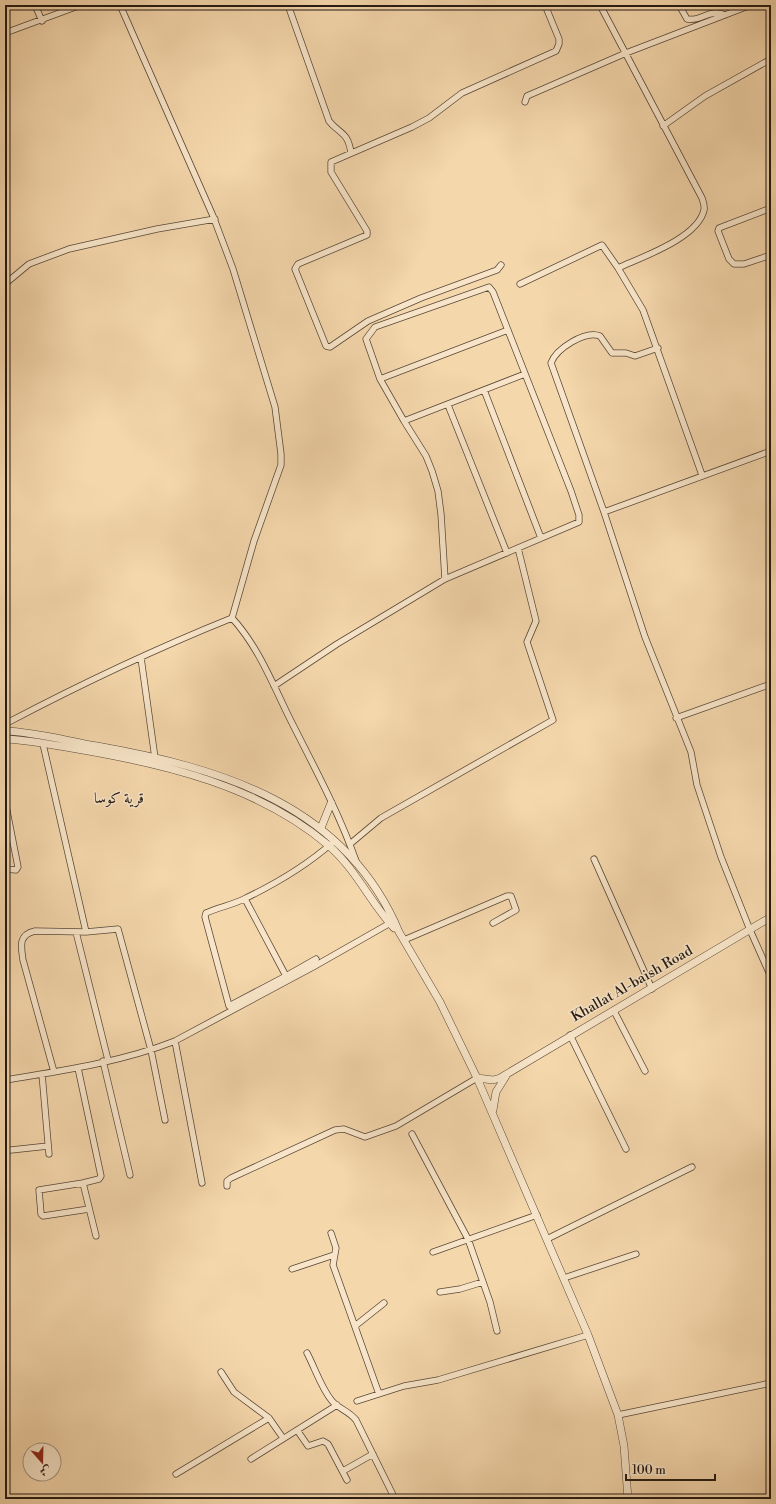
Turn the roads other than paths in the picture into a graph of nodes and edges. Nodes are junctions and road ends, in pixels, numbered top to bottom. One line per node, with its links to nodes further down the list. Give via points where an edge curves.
1 (34, 5): 10 (street)
2 (81, 5): 10 (street)
3 (120, 5): 18 (street)
4 (288, 5): 16 (street, via 329,121 342,131)
5 (545, 5): 16 (street, via 559,39 556,51 487,80 462,93 418,124)
6 (600, 5): 12 (street)
7 (679, 5): 9 (street, via 687,19 691,20 712,12)
8 (751, 5): 9 (street)
9 (725, 15): 12 (street)
10 (42, 21): 11 (street)
11 (5, 33)
12 (626, 53): 14 (street, via 527,96); 15 (street)
13 (771, 59): 15 (street, via 705,96)
14 (525, 102)
15 (663, 126): 21 (street, via 705,208 694,226 673,243)
16 (351, 153): 20 (street, via 330,164 367,235 296,266 326,346 333,346 368,321 420,298 497,270)
17 (771, 208): 19 (street, via 719,228 718,231 728,259 734,264 744,264)
18 (215, 219): 22 (street, via 69,249 29,264); 38 (street, via 271,394 281,454 281,465 254,541)
19 (771, 255)
20 (501, 265)
21 (618, 268): 23 (street, via 602,245); 25 (street, via 643,310)
22 (5, 284)
23 (520, 284)
24 (508, 330): 26 (street); 27 (street); 27 (street, via 489,287 375,327 368,334 366,343)
25 (658, 348): 32 (street); 33 (street, via 635,356 626,353 615,354 600,336 591,335 564,346 556,353 551,363)
26 (525, 374): 28 (street); 34 (street, via 580,519 578,523)
27 (380, 379): 30 (street)
28 (484, 390): 29 (street); 34 (street)
29 (448, 405): 30 (street); 36 (street)
30 (404, 421): 37 (street, via 426,456 438,491)
31 (771, 451): 32 (street)
32 (702, 475): 33 (street)
33 (604, 512): 42 (street, via 645,637)
34 (541, 538): 35 (street)
35 (518, 548): 36 (street); 55 (street, via 536,621 528,642 553,720 381,818)
36 (507, 553): 37 (street)
37 (445, 579): 41 (street, via 337,644)
38 (232, 618): 39 (street, via 186,636); 41 (street, via 249,638)
39 (141, 658): 43 (street); 46 (street)
40 (771, 684): 42 (street)
41 (274, 686): 52 (street)
42 (676, 718): 64 (street, via 691,752 697,785)
43 (5, 724)
44 (7, 735): 45 (street); 46 (street, via 131,752)
45 (43, 744): 47 (street); 66 (street)
46 (154, 758): 47 (street)
47 (175, 767): 48 (street)
48 (195, 773): 49 (street); 51 (street)
49 (266, 794): 51 (street); 53 (street)
50 (5, 801): 59 (street, via 18,867 16,870)
51 (263, 802): 56 (street, via 298,822)
52 (332, 803): 53 (street); 55 (street)
53 (321, 828): 54 (street)
54 (335, 840): 56 (street); 58 (street)
55 (350, 844): 58 (street)
56 (329, 846): 60 (street, via 302,868); 62 (street, via 349,866)
57 (594, 858): 71 (street)
58 (356, 861): 62 (street)
59 (5, 869)
60 (245, 899): 69 (street); 69 (street, via 204,915 227,1004 230,1006)
61 (771, 917): 64 (street, Khallat Al-baish Road)
62 (392, 922): 67 (street); 74 (street)
63 (494, 924): 67 (street, via 516,910 511,896)
64 (750, 930): 70 (street); 71 (street, Khallat Al-baish Road)
65 (76, 932): 66 (street); 76 (street); 79 (street, via 35,931 23,937 21,944)
66 (86, 932): 75 (street, via 118,930)
67 (404, 940): 82 (street, via 440,1002)
68 (316, 959): 69 (street)
69 (286, 976)
70 (771, 977)
71 (652, 989): 72 (street, Khallat Al-baish Road)
72 (614, 1011): 73 (street, Khallat Al-baish Road); 78 (street)
73 (570, 1035): 81 (street, Khallat Al-baish Road); 88 (street)
74 (175, 1041): 75 (street); 94 (street)
75 (151, 1050): 76 (street); 85 (street)
76 (106, 1060): 77 (street); 92 (street)
77 (78, 1068): 79 (street); 93 (street, via 101,1176 99,1179)
78 (645, 1071)
79 (54, 1072): 80 (street)
80 (42, 1074): 83 (street); 87 (street)
81 (507, 1074): 82 (street, via 493,1080); 84 (street, via 496,1092)
82 (478, 1078): 84 (street); 95 (street, via 396,1126 365,1137 344,1129 335,1130 231,1178 227,1181)
83 (5, 1080)
84 (492, 1112): 97 (street)
85 (165, 1120)
86 (412, 1134): 101 (street)
87 (48, 1146): 89 (street); 90 (street)
88 (626, 1149)
89 (11, 1150)
90 (49, 1154)
91 (692, 1166): 100 (street)
92 (130, 1175)
93 (83, 1183): 96 (street); 96 (street, via 39,1190 42,1214 43,1216)
94 (202, 1183)
95 (227, 1186)
96 (89, 1209): 99 (street)
97 (537, 1215): 100 (street); 101 (street)
98 (331, 1233): 104 (street, via 336,1248)
99 (96, 1236)
100 (547, 1239): 106 (street)
101 (468, 1240): 102 (street); 107 (street)
102 (433, 1252)
103 (636, 1254): 106 (street)
104 (334, 1255): 105 (street); 110 (street, via 333,1265)
105 (292, 1269)
106 (564, 1278): 112 (street)
107 (483, 1282): 108 (street); 111 (street)
108 (440, 1292)
109 (384, 1303): 110 (street)
110 (355, 1326): 116 (street)
111 (497, 1331)
112 (588, 1334): 116 (street, via 438,1380 404,1386); 119 (street)
113 (307, 1354): 118 (street, via 328,1395)
114 (221, 1372): 120 (street, via 234,1392)
115 (771, 1384): 119 (street)
116 (379, 1394): 117 (street)
117 (358, 1401)
118 (337, 1405): 121 (street); 123 (street, via 352,1415)
119 (618, 1415): 128 (street, via 624,1446)
120 (268, 1418): 122 (street); 126 (street)
121 (297, 1430): 122 (street); 125 (street, via 308,1446 324,1442 328,1444)
122 (283, 1438): 124 (street)
123 (373, 1454): 125 (street); 129 (street)
124 (252, 1459)
125 (343, 1471): 127 (street)
126 (176, 1474)
127 (347, 1480)
128 (628, 1498): 130 (street)
129 (395, 1499)
130 (618, 1499)

